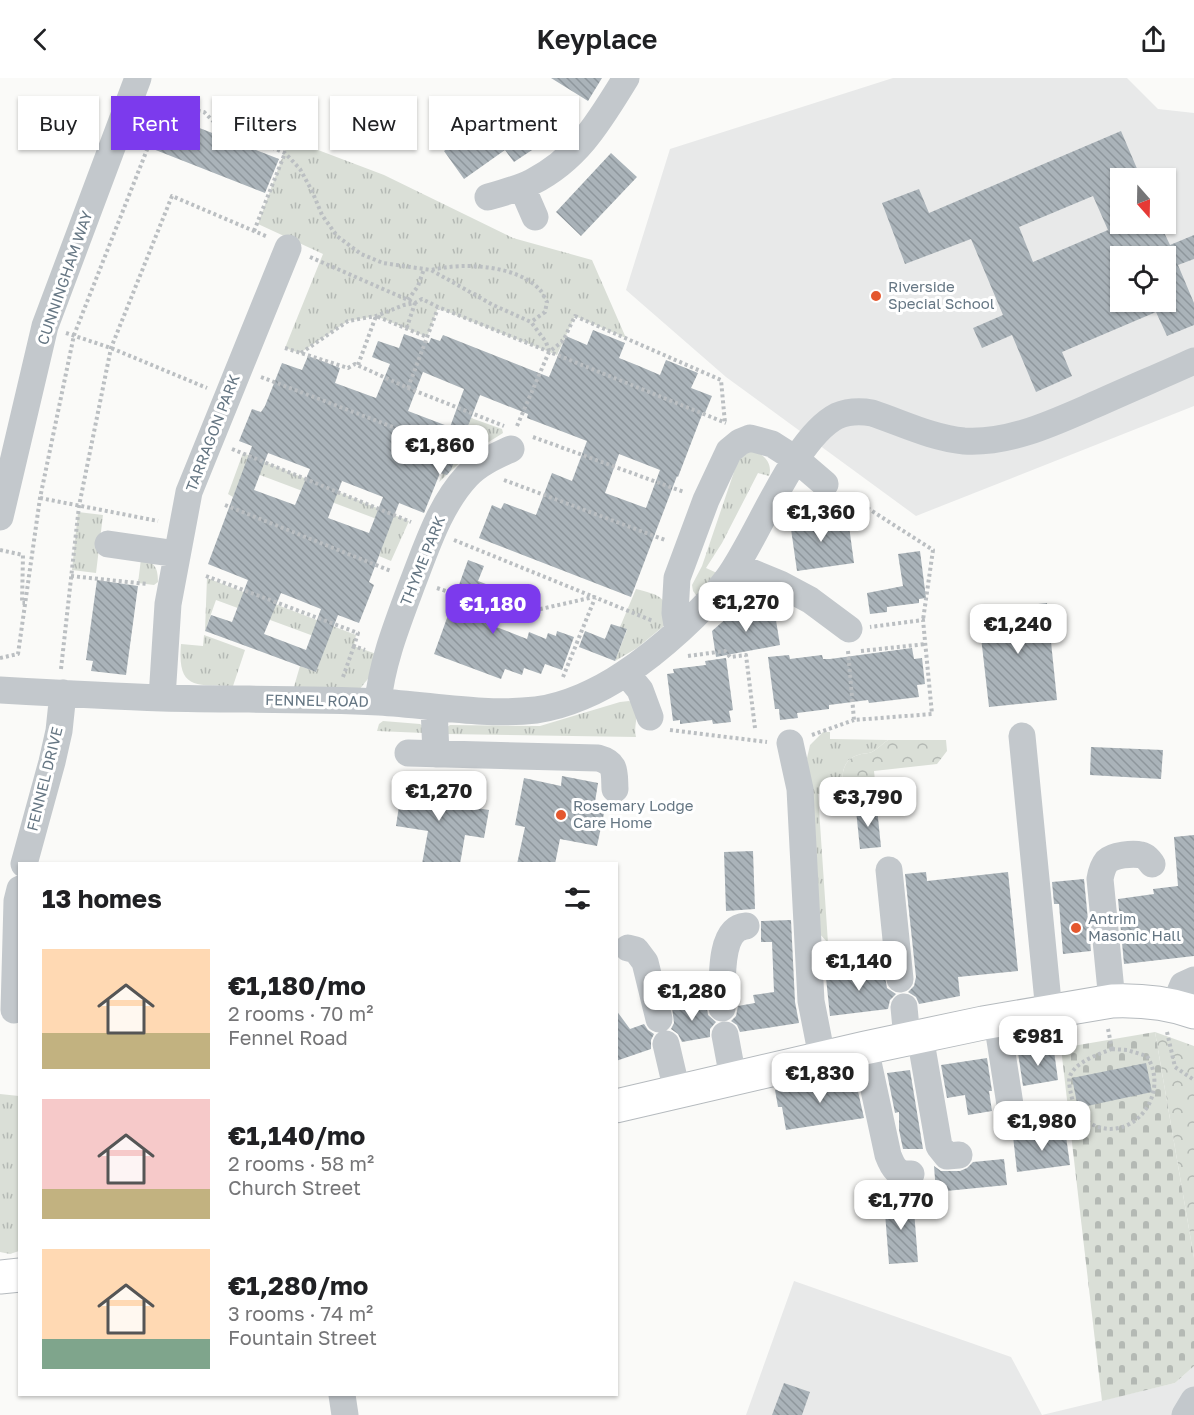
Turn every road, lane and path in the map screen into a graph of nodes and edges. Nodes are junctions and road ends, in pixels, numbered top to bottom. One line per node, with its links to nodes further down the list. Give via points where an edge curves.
1 (138, 78): 38 (street, CUNNINGHAM WAY, via 45,326)
2 (626, 78): 4 (street, via 603,117 576,150 542,177)
3 (285, 153): 7 (path); 9 (path, via 300,169 337,236 361,254 383,263); 17 (path, via 216,123 204,112 165,104)
4 (522, 187): 5 (street); 6 (street)
5 (488, 197)
6 (535, 217)
7 (254, 231): 8 (path); 19 (path, via 172,196)
8 (288, 248): 11 (path); 27 (street, TARRAGON PARK)
9 (424, 269): 10 (path); 11 (path)
10 (431, 270): 15 (path); 15 (path, via 468,265 522,276 541,290 547,302 545,312)
11 (406, 302): 12 (path); 14 (path)
12 (415, 303): 13 (path, via 422,299); 16 (path)
13 (438, 308): 18 (path); 21 (path)
14 (376, 316): 16 (path); 22 (path, via 348,321); 24 (path)
15 (531, 322): 21 (path)
16 (406, 330): 18 (path)
17 (74, 335): 19 (path); 34 (path)
18 (427, 337): 26 (path)
19 (111, 348): 27 (path); 37 (path)
20 (285, 348): 22 (path)
21 (549, 352): 28 (path); 28 (path, via 564,341 575,316 721,380); 30 (path)
22 (300, 353): 24 (path, via 348,368)
23 (1194, 361): 31 (street, FENNEL ROAD, via 1063,418 990,440 951,439 872,413 852,411 822,427)
24 (358, 365): 26 (path)
25 (269, 380): 32 (path)
26 (408, 388): 30 (path)
27 (227, 397): 39 (street, TARRAGON PARK, via 189,492)
28 (725, 423): 29 (path)
29 (752, 439): 31 (street, via 772,444); 35 (street, via 729,451)
30 (513, 440): 32 (street, THYME PARK); 35 (path)
31 (797, 459): 33 (street); 43 (street, FENNEL ROAD)
32 (480, 466): 41 (path); 46 (street, THYME PARK, via 459,485 446,505)
33 (825, 484): 49 (path, via 933,550)
34 (40, 498): 37 (path); 48 (path)
35 (706, 500): 41 (street)
36 (225, 505): 46 (path)
37 (79, 506): 39 (path, via 146,518); 44 (path)
38 (0, 518)
39 (179, 542): 40 (street); 47 (street, TARRAGON PARK)
40 (108, 544)
41 (688, 548): 50 (street, via 677,578)
42 (0, 550): 48 (path, via 23,555 21,603)
43 (736, 566): 50 (street, FENNEL ROAD, via 718,592); 52 (street, via 810,600)
44 (71, 576): 47 (path); 57 (path)
45 (206, 576): 51 (path)
46 (414, 580): 60 (street, THYME PARK, via 386,657); 61 (path, via 514,615 595,597)
47 (171, 587): 59 (street, TARRAGON PARK)
48 (25, 603): 55 (path, via 18,654)
49 (923, 620): 52 (path); 53 (path)
50 (678, 631): 56 (street, FENNEL ROAD)
51 (358, 633)
52 (848, 642): 53 (path); 64 (path)
53 (926, 644): 64 (path, via 932,714)
54 (681, 657): 65 (path, via 725,651 730,657 746,655)
55 (0, 658)
56 (626, 673): 61 (street, FENNEL ROAD, via 582,696); 63 (street, via 640,690)
57 (62, 682): 58 (street, FENNEL ROAD); 59 (street, FENNEL ROAD); 71 (street, FENNEL DRIVE, via 59,730)
58 (0, 690)
59 (162, 698): 60 (street, FENNEL ROAD)
60 (378, 702): 62 (street, FENNEL ROAD)
61 (552, 706): 62 (street, FENNEL ROAD, via 507,711)
62 (435, 707): 69 (street)
63 (650, 717): 67 (path, via 664,729)
64 (854, 720): 67 (path)
65 (755, 728)
66 (1022, 736): 83 (street)
67 (790, 742): 88 (street, via 800,789 811,1001)
68 (408, 753): 69 (street)
69 (436, 754): 70 (street, via 598,758 614,768)
70 (615, 789)
71 (25, 862)
72 (1152, 864): 79 (street, via 1140,854 1114,857 1101,872)
73 (889, 870): 77 (street)
74 (18, 897): 78 (street)
75 (746, 926): 82 (street, via 733,930 725,948)
76 (628, 948): 91 (street, via 636,950 645,962)
77 (900, 978)
78 (17, 995)
79 (1112, 1001): 80 (main road); 83 (main road)
80 (1183, 1001): 90 (path, via 1175,1067)
81 (903, 1007): 86 (street)
82 (722, 1008)
83 (1049, 1012): 84 (main road)
84 (997, 1021): 86 (main road); 94 (street, via 1011,1110 1023,1123)
85 (725, 1035): 89 (street)
86 (913, 1038): 87 (main road); 95 (street, via 939,1146 947,1156)
87 (865, 1048): 88 (main road); 96 (street, via 888,1155 896,1171)
88 (822, 1057): 89 (main road)
89 (733, 1078): 91 (main road)
90 (1194, 1080)
91 (677, 1091): 93 (main road)
92 (1073, 1103): 92 (path, via 1070,1076 1092,1058 1112,1049 1127,1050 1147,1056 1151,1062 1155,1091 1144,1113 1130,1125 1104,1130 1077,1111)
93 (618, 1106)
94 (1046, 1120)
95 (959, 1155)
96 (911, 1174)
97 (18, 1275): 98 (main road)
98 (0, 1276)
99 (342, 1396): 101 (street)
100 (1194, 1400): 102 (street)
101 (345, 1415)
102 (1185, 1415)

